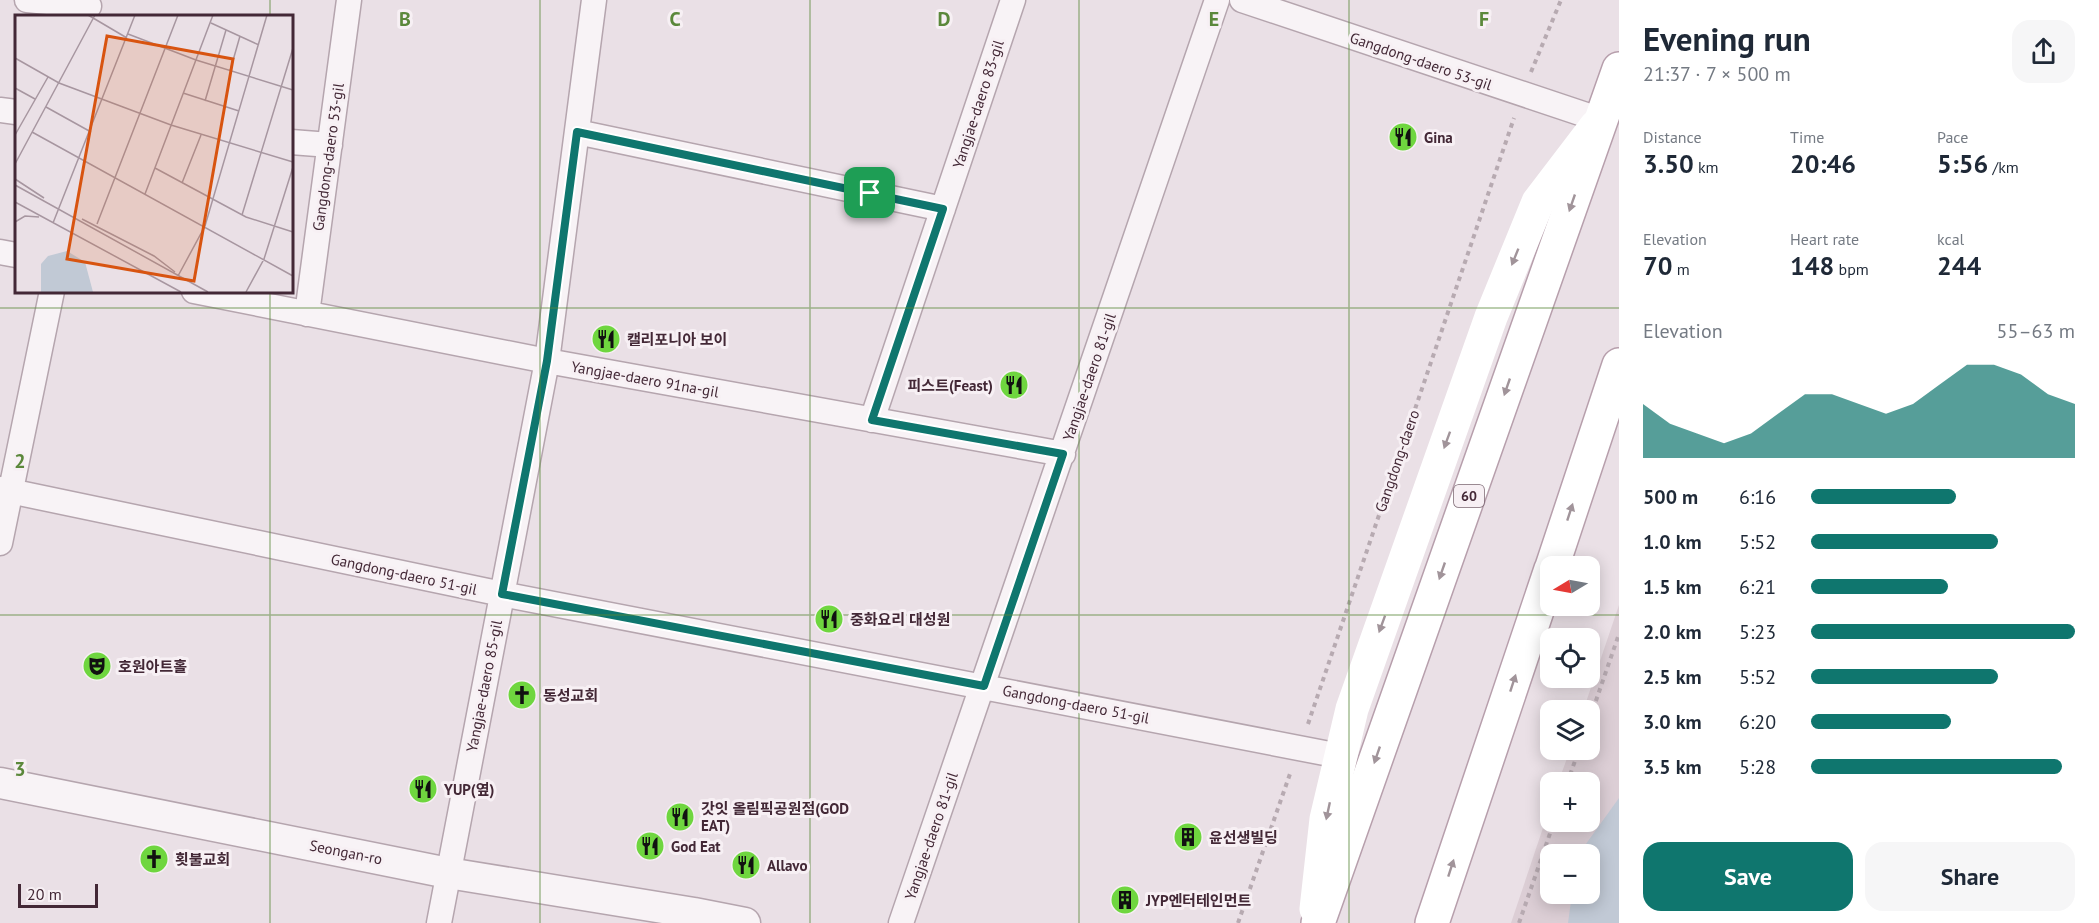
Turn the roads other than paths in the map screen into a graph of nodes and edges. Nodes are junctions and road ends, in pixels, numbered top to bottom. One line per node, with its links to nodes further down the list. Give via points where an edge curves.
1 (27, 0): 7 (street)
2 (350, 0): 14 (street, Gangdong-daero 53-gil)
3 (594, 0): 12 (street, Yangjae-daero 85-gil)
4 (1012, 0): 15 (street, Yangjae-daero 83-gil)
5 (1217, 0): 24 (street, Yangjae-daero 81-gil)
6 (1242, 0): 11 (street, Gangdong-daero 53-gil)
7 (89, 8)
8 (1619, 69): 11 (main road, 60)
9 (0, 110): 10 (street)
10 (15, 112)
11 (1601, 120): 31 (main road, one-way to 31, via 1538,202 1487,328 1352,709); 38 (main road, 60, one-way to 38)
12 (577, 132): 15 (street); 21 (street, Yangjae-daero 85-gil)
13 (292, 142): 14 (street)
14 (330, 146): 20 (street, Gangdong-daero 53-gil)
15 (943, 209): 23 (street, Yangjae-daero 83-gil)
16 (0, 252): 17 (street)
17 (15, 255)
18 (52, 292): 25 (street)
19 (199, 292): 20 (street, Yangjae-daero 91na-gil)
20 (307, 314): 21 (street, Yangjae-daero 91na-gil)
21 (547, 361): 23 (street, Yangjae-daero 91na-gil); 28 (street, Yangjae-daero 85-gil)
22 (1619, 365): 27 (main road, one-way to 22)
23 (872, 420): 24 (street, Yangjae-daero 91na-gil)
24 (1063, 454): 30 (street, Yangjae-daero 81-gil)
25 (5, 490): 26 (street); 28 (street, Gangdong-daero 51-gil)
26 (0, 543)
27 (1555, 556)
28 (502, 594): 30 (street, Gangdong-daero 51-gil); 33 (street, Yangjae-daero 85-gil)
29 (1540, 601): 39 (main road, one-way to 29)
30 (984, 686): 31 (street, Gangdong-daero 51-gil); 37 (street, Yangjae-daero 81-gil)
31 (1340, 756): 38 (main road, one-way to 38, via 1326,819)
32 (0, 783): 33 (street, Seongan-ro)
33 (448, 873): 34 (street, Seongan-ro); 35 (street, Yangjae-daero 85-gil)
34 (692, 918): 36 (street, Seongan-ro)
35 (439, 923)
36 (745, 923)
37 (901, 923)
38 (1316, 923)
39 (1432, 923)

